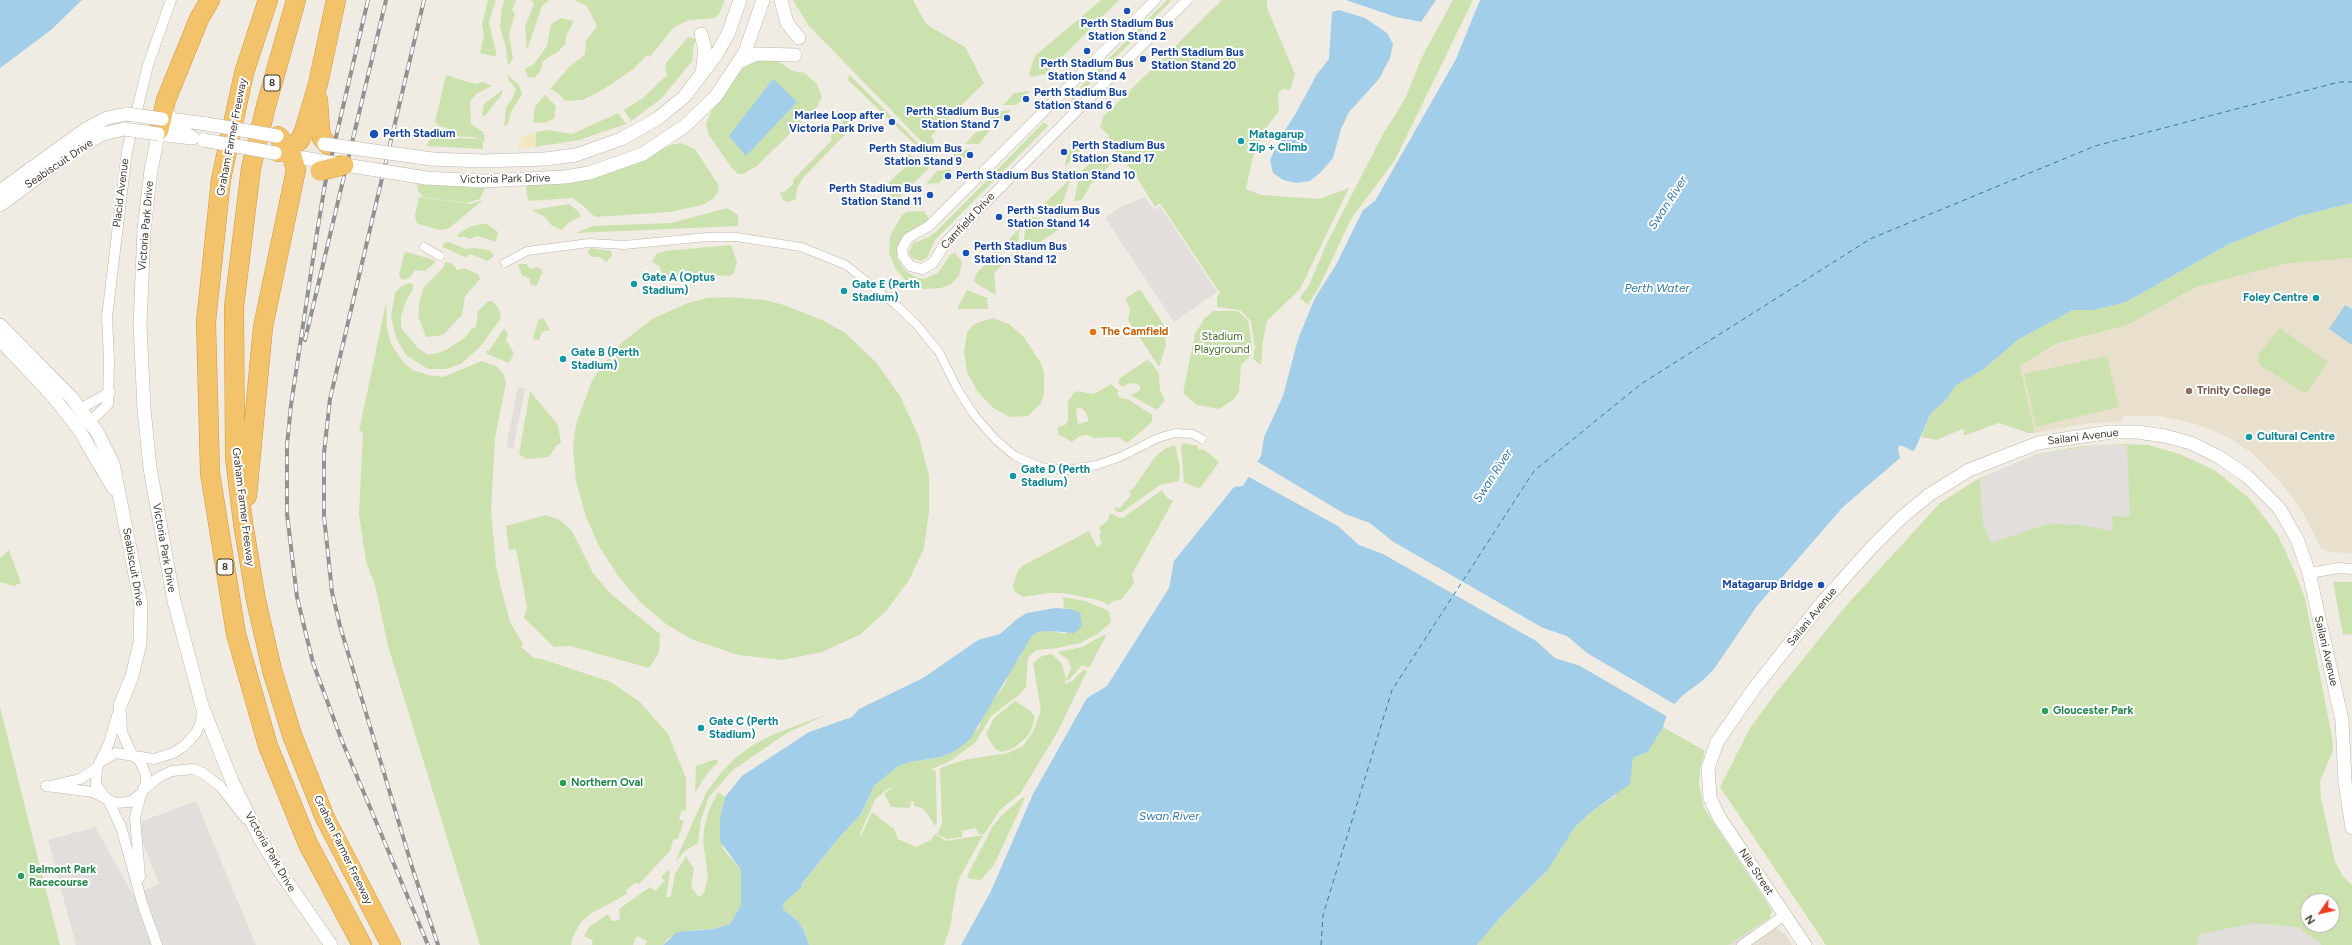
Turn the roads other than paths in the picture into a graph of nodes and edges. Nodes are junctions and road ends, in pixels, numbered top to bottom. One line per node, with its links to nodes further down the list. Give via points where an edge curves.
1 (171, 0): 30 (street, Placid Avenue, via 148,65 126,155 107,316)
2 (210, 0): 17 (highway, via 199,19 166,100)
3 (268, 0): 51 (highway, Graham Farmer Freeway / 8, via 244,72 221,179 206,322 210,473 236,634 268,746 308,844)
4 (296, 0): 35 (highway, Graham Farmer Freeway / 8, via 250,168 234,307 235,457)
5 (336, 0): 16 (highway)
6 (740, 0): 15 (street, Victoria Park Drive, via 728,34)
7 (763, 0): 14 (street, Victoria Park Drive, via 752,34)
8 (781, 0): 12 (street, via 787,23)
9 (1155, 0): 10 (street, Camfield Drive, via 929,226 908,238 902,250 910,266 922,269 933,263 946,242)
10 (1187, 0)
11 (701, 34): 15 (street, via 705,49)
12 (799, 38)
13 (795, 55): 14 (street, via 756,54 744,58)
14 (738, 64): 21 (street, Victoria Park Drive, bridge, via 702,111 659,144 612,166 589,173 530,180 482,181 426,178)
15 (702, 76): 20 (street, Victoria Park Drive, bridge, via 673,106 644,127 621,139 576,155 530,161 482,162)
16 (318, 84): 19 (highway); 20 (highway)
17 (162, 126): 18 (street, Seabiscuit Drive); 18 (street, Victoria Park Drive); 19 (street, Victoria Park Drive, bridge, via 185,120); 23 (street, Seabiscuit Drive, bridge, via 127,114 107,118 86,129); 24 (street, Seabiscuit Drive, bridge, via 124,129 103,134 72,152); 39 (street, Victoria Park Drive, via 144,229 140,325 144,409 150,468 174,601)
18 (198, 139): 19 (street, Victoria Park Drive, bridge)
19 (287, 147): 20 (street, Victoria Park Drive); 20 (street, Victoria Park Drive); 22 (highway, via 296,170)
20 (324, 152): 21 (highway, bridge); 22 (highway, via 309,175)
21 (344, 165)
22 (292, 189): 35 (highway, via 263,327 252,455)
23 (0, 191)
24 (0, 205)
25 (424, 247): 26 (street)
26 (440, 256)
27 (505, 263): 33 (street, via 527,251 589,243 624,245 707,237 736,237 801,247 846,265 916,324 939,352 958,390 975,416 995,439 1015,456 1040,467 1067,470 1097,466 1158,438 1175,433 1193,434)
28 (0, 325): 31 (street, Seabiscuit Drive)
29 (0, 340): 34 (street, Seabiscuit Drive, via 51,394 78,428)
30 (110, 392): 31 (street); 32 (street, via 108,404)
31 (80, 409): 32 (street, Seabiscuit Drive)
32 (90, 422): 34 (street, Seabiscuit Drive, via 113,464)
33 (1202, 440)
34 (119, 497): 38 (street, Seabiscuit Drive, via 141,604 140,643 132,676)
35 (243, 523): 52 (highway, Graham Farmer Freeway / 8, via 256,600 272,670 292,735 325,818)
36 (2352, 569): 37 (street, via 2339,568)
37 (2309, 573): 43 (street, Sailani Avenue, via 2297,539 2265,492 2219,457 2191,443 2137,432 2110,432 2038,443 2007,454 1969,470 1917,504 1886,532 1820,605 1753,690 1717,742 1708,768); 45 (street, Sailani Avenue, via 2342,720 2345,782)
38 (120, 706): 40 (street, via 122,732); 41 (street)
39 (202, 706): 40 (street, via 201,722 196,733 173,753 154,759); 46 (street, Victoria Park Drive, via 232,781)
40 (133, 755): 41 (street, via 116,752); 42 (street, via 144,767 146,782)
41 (99, 764): 44 (street, via 96,785); 44 (street, via 80,779 46,786 92,792)
42 (142, 791): 44 (street, via 136,798 123,803); 46 (street, via 159,777 172,771 193,769 203,773 221,787); 47 (street, via 135,818)
43 (1710, 798): 48 (street, Nile Street, via 1719,817)
44 (107, 799): 47 (street, via 121,827)
45 (2352, 828)
46 (259, 837): 50 (street, Victoria Park Drive, via 281,874)
47 (143, 906): 49 (street)
48 (1785, 915): 53 (street); 54 (street, Nile Street)
49 (157, 945)
50 (331, 945)
51 (362, 945)
52 (391, 945)
53 (1742, 945)
54 (1805, 945)

